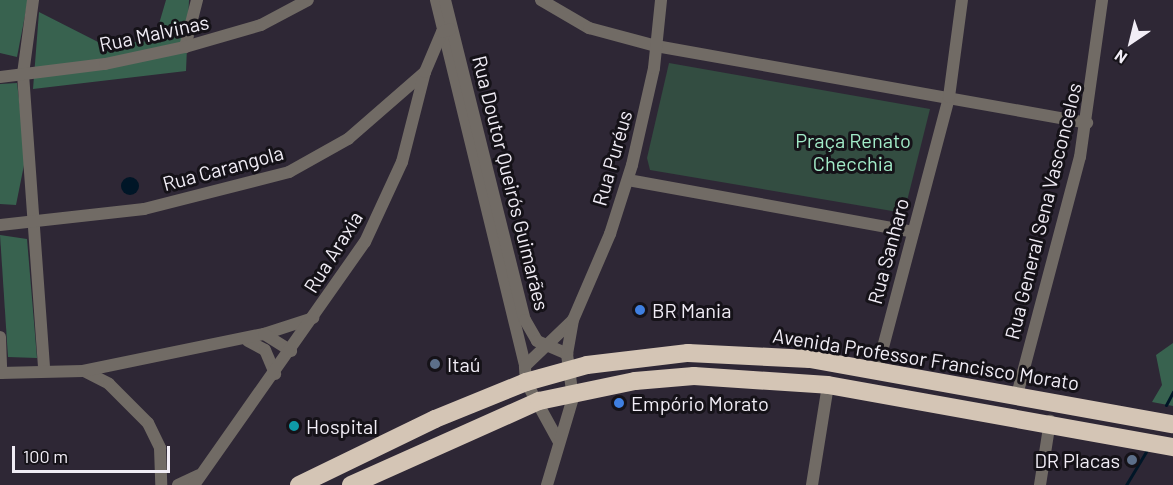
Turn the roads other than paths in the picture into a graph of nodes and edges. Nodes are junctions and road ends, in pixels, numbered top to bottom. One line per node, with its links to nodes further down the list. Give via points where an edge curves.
1 (33, 0): 15 (street)
2 (197, 0): 12 (street)
3 (308, 0): 12 (street, Rua Malvinas, via 261,25)
4 (436, 0): 10 (street, Rua Doutor Queirós Guimarães)
5 (445, 0): 10 (street, Rua Doutor Queirós Guimarães)
6 (541, 0): 11 (street, via 589,28)
7 (661, 0): 11 (street, Rua Puréus)
8 (962, 0): 17 (street, Rua Sanharo)
9 (1102, 0): 18 (street, Rua General Sena Vasconcelos)
10 (447, 31): 13 (street, Rua Doutor Queirós Guimarães); 14 (street, Rua Araxia); 28 (street, Rua Doutor Queirós Guimarães, via 525,320)
11 (656, 46): 17 (street); 19 (street, Rua Puréus)
12 (185, 47): 15 (street, Rua Malvinas)
13 (446, 48): 14 (street, Rua Carangola); 37 (street, Rua Doutor Queirós Guimarães)
14 (427, 68): 20 (street, Rua Carangola, via 348,139 289,172 144,209); 23 (street, Rua Araxia, via 391,191 365,242)
15 (23, 74): 16 (street, Rua Malvinas); 20 (street)
16 (0, 76)
17 (949, 97): 18 (street); 22 (street, Rua Sanharo)
18 (1087, 123): 41 (street, Rua General Sena Vasconcelos)
19 (628, 180): 22 (street); 24 (street, Rua Puréus)
20 (34, 224): 21 (street, Rua Carangola); 32 (street)
21 (0, 225)
22 (913, 232): 33 (street, Rua Sanharo)
23 (313, 318): 25 (street); 29 (street, Rua Araxia)
24 (573, 320): 28 (street, Rua Puréus); 30 (street, Rua Puréus)
25 (264, 334): 27 (street); 29 (street)
26 (0, 337): 35 (street)
27 (248, 341): 31 (street); 36 (street, via 265,350)
28 (546, 347): 30 (street); 37 (street, Rua Puréus)
29 (291, 351): 36 (street, Rua Araxia)
30 (569, 361): 33 (highway, Avenida Professor Francisco Morato, via 726,353); 37 (highway, Avenida Professor Francisco Morato); 40 (street, Rua Puréus)
31 (118, 365): 34 (street); 38 (street)
32 (44, 370): 34 (street); 35 (street)
33 (877, 370): 41 (highway, Avenida Professor Francisco Morato)
34 (83, 371): 38 (street)
35 (1, 373)
36 (275, 374): 47 (street, Rua Araxia)
37 (526, 374): 42 (street); 50 (highway, Avenida Professor Francisco Morato)
38 (109, 384): 48 (street, via 154,433 163,463)
39 (828, 385): 40 (highway, Avenida Professor Francisco Morato, via 694,376); 43 (highway, Avenida Professor Francisco Morato); 53 (street)
40 (573, 392): 42 (highway, Avenida Professor Francisco Morato); 45 (street, Rua Puréus)
41 (1017, 395): 44 (highway, Avenida Professor Francisco Morato)
42 (539, 401): 45 (street); 51 (highway, Avenida Professor Francisco Morato)
43 (1050, 421): 46 (highway, Avenida Professor Francisco Morato); 54 (street)
44 (1173, 424)
45 (559, 444): 52 (street, Rua Puréus)
46 (1173, 447)
47 (197, 480): 49 (street, Rua Araxia)
48 (161, 485)
49 (178, 485)
50 (299, 485)
51 (351, 485)
52 (547, 485)
53 (812, 485)
54 (1040, 485)

